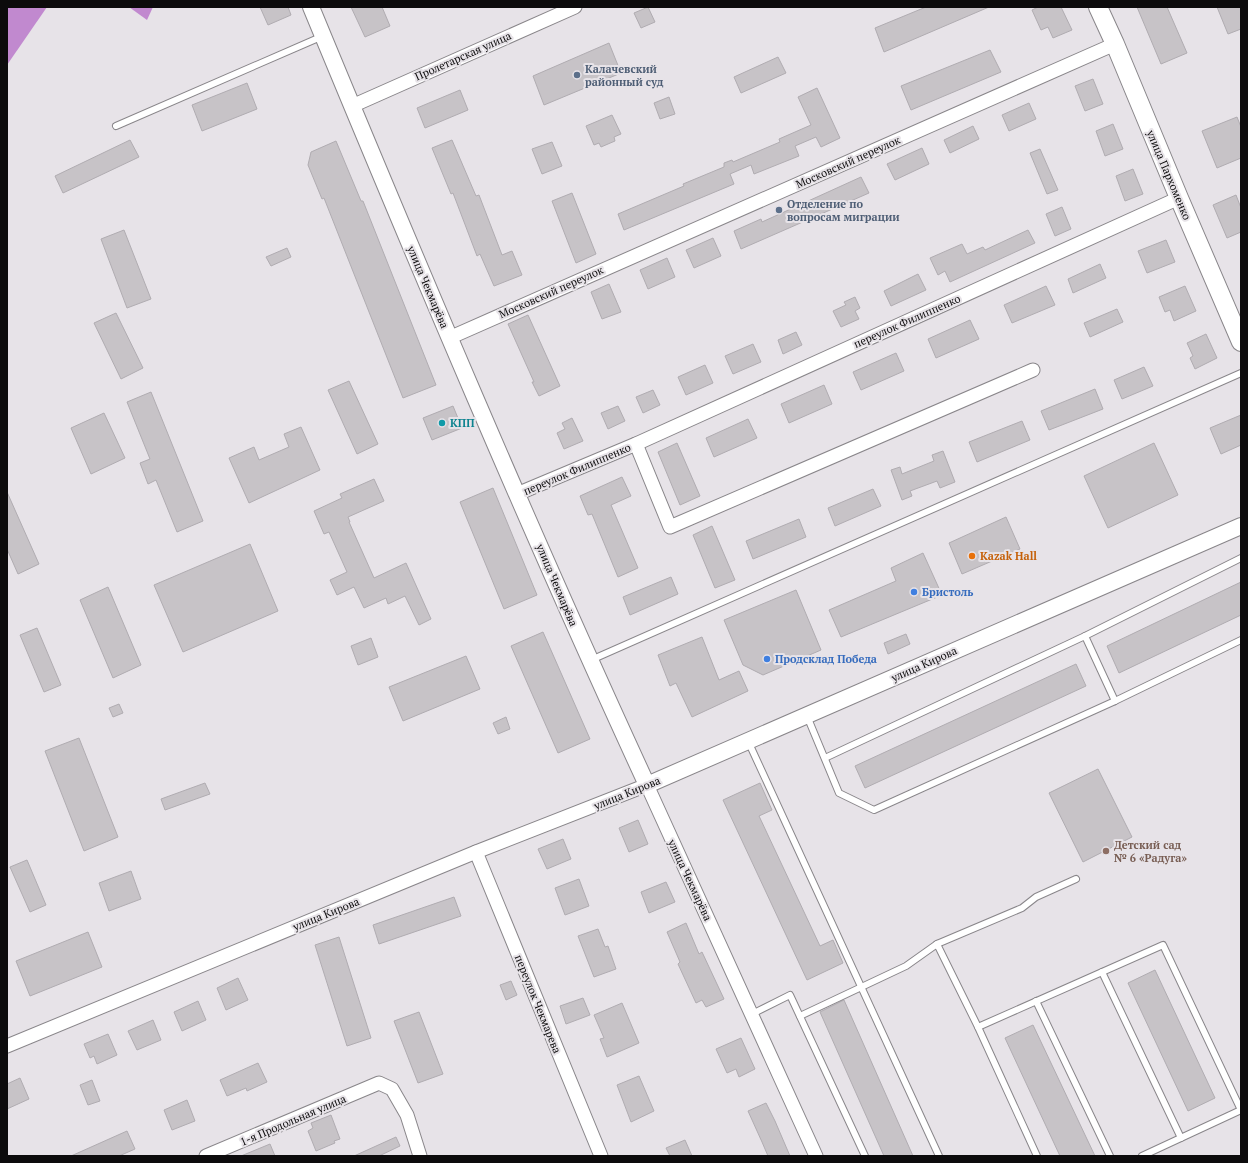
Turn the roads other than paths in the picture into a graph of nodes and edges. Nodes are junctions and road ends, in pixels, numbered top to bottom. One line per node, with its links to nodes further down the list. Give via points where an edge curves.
1 (311, 7): 4 (street, улица Чекмарёва)
2 (575, 7): 6 (street, Пролетарская улица)
3 (1098, 7): 5 (main road, улица Пархоменко)
4 (323, 36): 6 (street, улица Чекмарёва); 7 (lane)
5 (1115, 44): 8 (main road, улица Пархоменко); 9 (street, Московский переулок)
6 (352, 106): 9 (street, улица Чекмарёва)
7 (116, 126)
8 (1179, 198): 10 (main road, улица Пархоменко); 13 (street, переулок Филиппенко)
9 (449, 338): 14 (street, улица Чекмарёва)
10 (1241, 342)
11 (1033, 370): 13 (street, переулок Филиппенко, via 670,526)
12 (1241, 373): 19 (lane)
13 (636, 444): 14 (street, переулок Филиппенко)
14 (518, 494): 19 (street, улица Чекмарёва)
15 (1241, 526): 21 (street, улица Кирова)
16 (1241, 558): 17 (lane)
17 (1085, 636): 20 (lane); 23 (lane)
18 (1241, 640): 20 (lane)
19 (589, 660): 24 (street, улица Чекмарёва)
20 (1115, 701): 23 (lane, via 874,810 839,793)
21 (807, 716): 22 (street, улица Кирова); 23 (lane)
22 (748, 741): 24 (street, улица Кирова); 29 (lane)
23 (825, 758)
24 (647, 785): 25 (street, улица Кирова); 31 (street, улица Чекмарёва)
25 (476, 852): 34 (street, улица Кирова); 39 (street, переулок Чекмарева)
26 (1076, 879): 27 (lane, via 1036,897 1022,908)
27 (937, 944): 29 (lane, via 906,966); 33 (lane)
28 (1102, 972): 30 (lane); 35 (lane, via 1163,945); 36 (lane)
29 (861, 987): 32 (lane); 42 (lane)
30 (1036, 1001): 33 (lane); 44 (lane)
31 (752, 1014): 32 (lane, via 790,995); 40 (street, улица Чекмарёва)
32 (800, 1016): 41 (lane)
33 (978, 1027): 43 (lane)
34 (7, 1046)
35 (1241, 1110): 36 (lane)
36 (1181, 1138): 45 (lane)
37 (206, 1156): 38 (street, 1-я Продольная улица, via 379,1084 392,1089 407,1115)
38 (420, 1156)
39 (601, 1156)
40 (816, 1156)
41 (866, 1156)
42 (939, 1156)
43 (1037, 1156)
44 (1110, 1156)
45 (1142, 1156)

